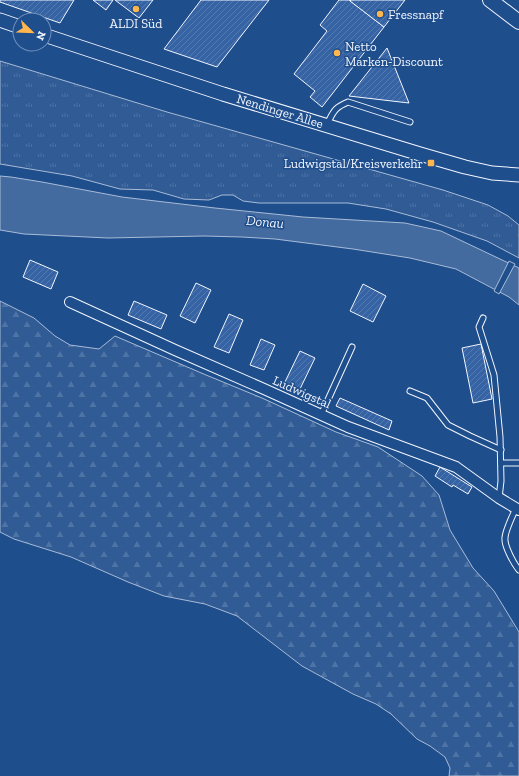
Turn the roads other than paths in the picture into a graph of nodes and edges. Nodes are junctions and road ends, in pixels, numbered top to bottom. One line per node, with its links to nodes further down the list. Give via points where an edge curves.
1 (490, 0): 3 (main road)
2 (0, 20): 4 (street)
3 (519, 22)
4 (12, 24)
5 (52, 38): 7 (street, Nendinger Allee)
6 (410, 122): 7 (lane, via 348,102 334,110)
7 (327, 125): 8 (street, Nendinger Allee, via 465,167)
8 (519, 175)
9 (70, 302): 13 (street, Ludwigstal)
10 (483, 318): 14 (lane, via 479,327 494,375)
11 (352, 346): 13 (lane)
12 (410, 391): 14 (lane, via 427,398 448,424)
13 (320, 415): 17 (street, Ludwigstal, via 456,467)
14 (501, 450): 15 (lane)
15 (501, 463): 16 (lane); 17 (lane)
16 (519, 463)
17 (499, 498): 18 (street, Ludwigstal)
18 (517, 509): 19 (lane, via 510,520 505,539 510,555)
19 (519, 570)

